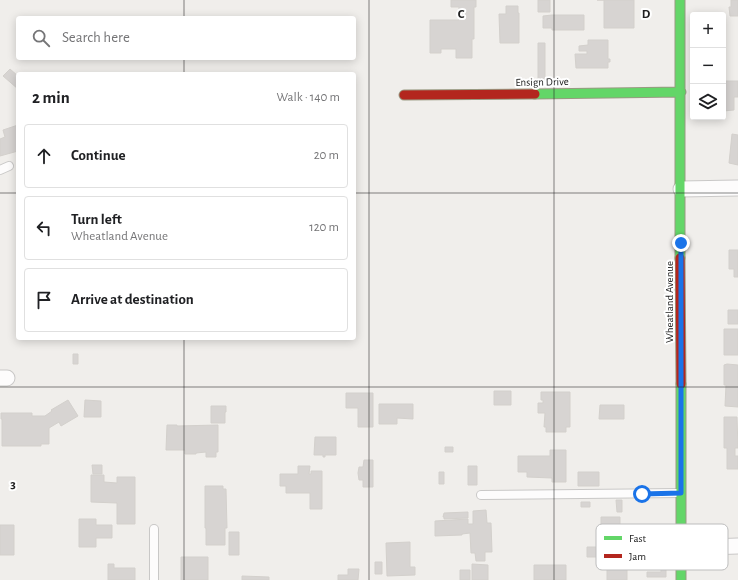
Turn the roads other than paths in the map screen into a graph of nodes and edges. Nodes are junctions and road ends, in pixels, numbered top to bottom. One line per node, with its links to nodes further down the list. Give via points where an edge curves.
1 (680, 0): 2 (street, Wheatland Avenue)
2 (681, 92): 3 (street, Ensign Drive); 7 (street, Wheatland Avenue)
3 (404, 96)
4 (9, 166): 5 (lane)
5 (0, 170)
6 (738, 188): 7 (street)
7 (681, 189): 8 (street, Wheatland Avenue)
8 (681, 493): 9 (lane); 10 (street, Wheatland Avenue)
9 (481, 494)
10 (681, 524)
11 (154, 529): 14 (lane)
12 (728, 546): 13 (street)
13 (738, 546)
14 (154, 580)

